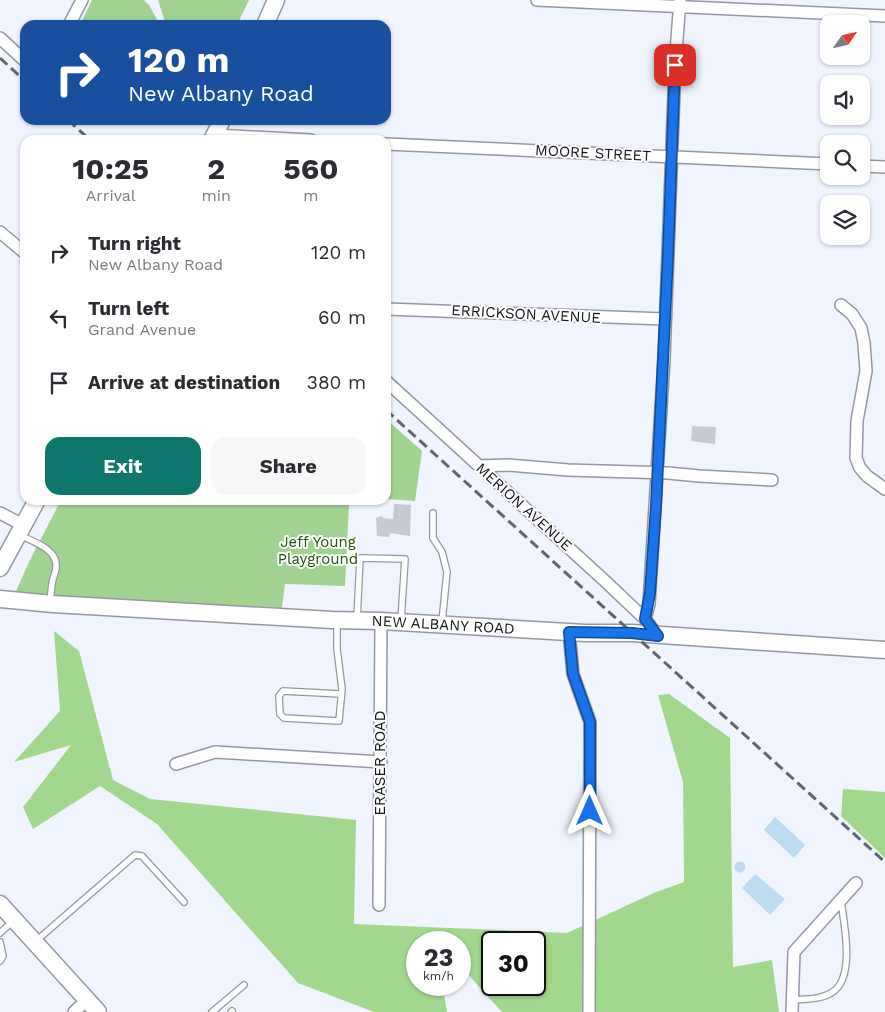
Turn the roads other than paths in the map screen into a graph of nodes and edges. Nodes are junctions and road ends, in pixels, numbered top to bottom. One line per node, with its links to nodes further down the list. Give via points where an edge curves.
1 (82, 0): 6 (street)
2 (276, 0): 7 (main road)
3 (537, 0): 4 (street)
4 (680, 3): 5 (street); 11 (street)
5 (885, 16)
6 (72, 20)
7 (267, 20)
8 (0, 38): 9 (street)
9 (20, 56)
10 (391, 144): 11 (street, MOORE STREET)
11 (672, 157): 12 (street, MOORE STREET); 19 (street)
12 (820, 164)
13 (870, 166): 14 (street)
14 (885, 167)
15 (0, 232): 16 (street)
16 (20, 249)
17 (841, 306): 24 (street, via 852,314 861,328 864,343 866,371 857,421 856,458 866,476)
18 (391, 309): 19 (street, ERRICKSON AVENUE)
19 (665, 319): 22 (street)
20 (391, 386): 21 (street, MERION AVENUE)
21 (479, 466): 22 (street); 32 (street, MERION AVENUE)
22 (658, 473): 23 (street); 32 (street, via 650,593)
23 (772, 480)
24 (885, 489)
25 (33, 505): 28 (main road)
26 (0, 512): 28 (street)
27 (433, 513): 37 (lane, via 433,538 442,552 447,572)
28 (20, 530): 29 (main road); 31 (lane, via 55,558 57,565)
29 (0, 568)
30 (0, 599): 31 (main road, NEW ALBANY ROAD)
31 (50, 604): 33 (main road, NEW ALBANY ROAD)
32 (645, 619): 39 (street, MERION AVENUE)
33 (337, 620): 34 (main road, NEW ALBANY ROAD); 41 (lane)
34 (357, 620): 35 (main road, NEW ALBANY ROAD); 36 (lane, via 360,558 405,559)
35 (381, 620): 36 (main road, NEW ALBANY ROAD); 42 (street, ERASER ROAD)
36 (401, 622): 37 (main road, NEW ALBANY ROAD)
37 (442, 624): 38 (main road, NEW ALBANY ROAD)
38 (569, 632): 39 (main road, NEW ALBANY ROAD); 59 (street, via 573,674 590,722)
39 (658, 636): 40 (main road, NEW ALBANY ROAD)
40 (885, 650)
41 (341, 694): 41 (lane, via 339,721 284,718 280,714 279,696 284,691)
42 (380, 762): 43 (street, via 215,752); 48 (street, ERASER ROAD)
43 (176, 764)
44 (856, 883): 45 (street)
45 (841, 900): 56 (street, via 794,952); 56 (lane, via 846,940 844,974 839,986 823,997)
46 (184, 902): 52 (lane, via 142,856 135,854)
47 (0, 904): 49 (main road)
48 (379, 905)
49 (14, 920): 50 (lane); 52 (main road)
50 (0, 933)
51 (0, 942): 53 (lane, via 3,956)
52 (35, 942): 55 (main road)
53 (0, 961)
54 (244, 985): 58 (lane)
55 (93, 1006): 57 (street)
56 (792, 1006)
57 (74, 1012)
58 (212, 1012)
59 (589, 1012)

